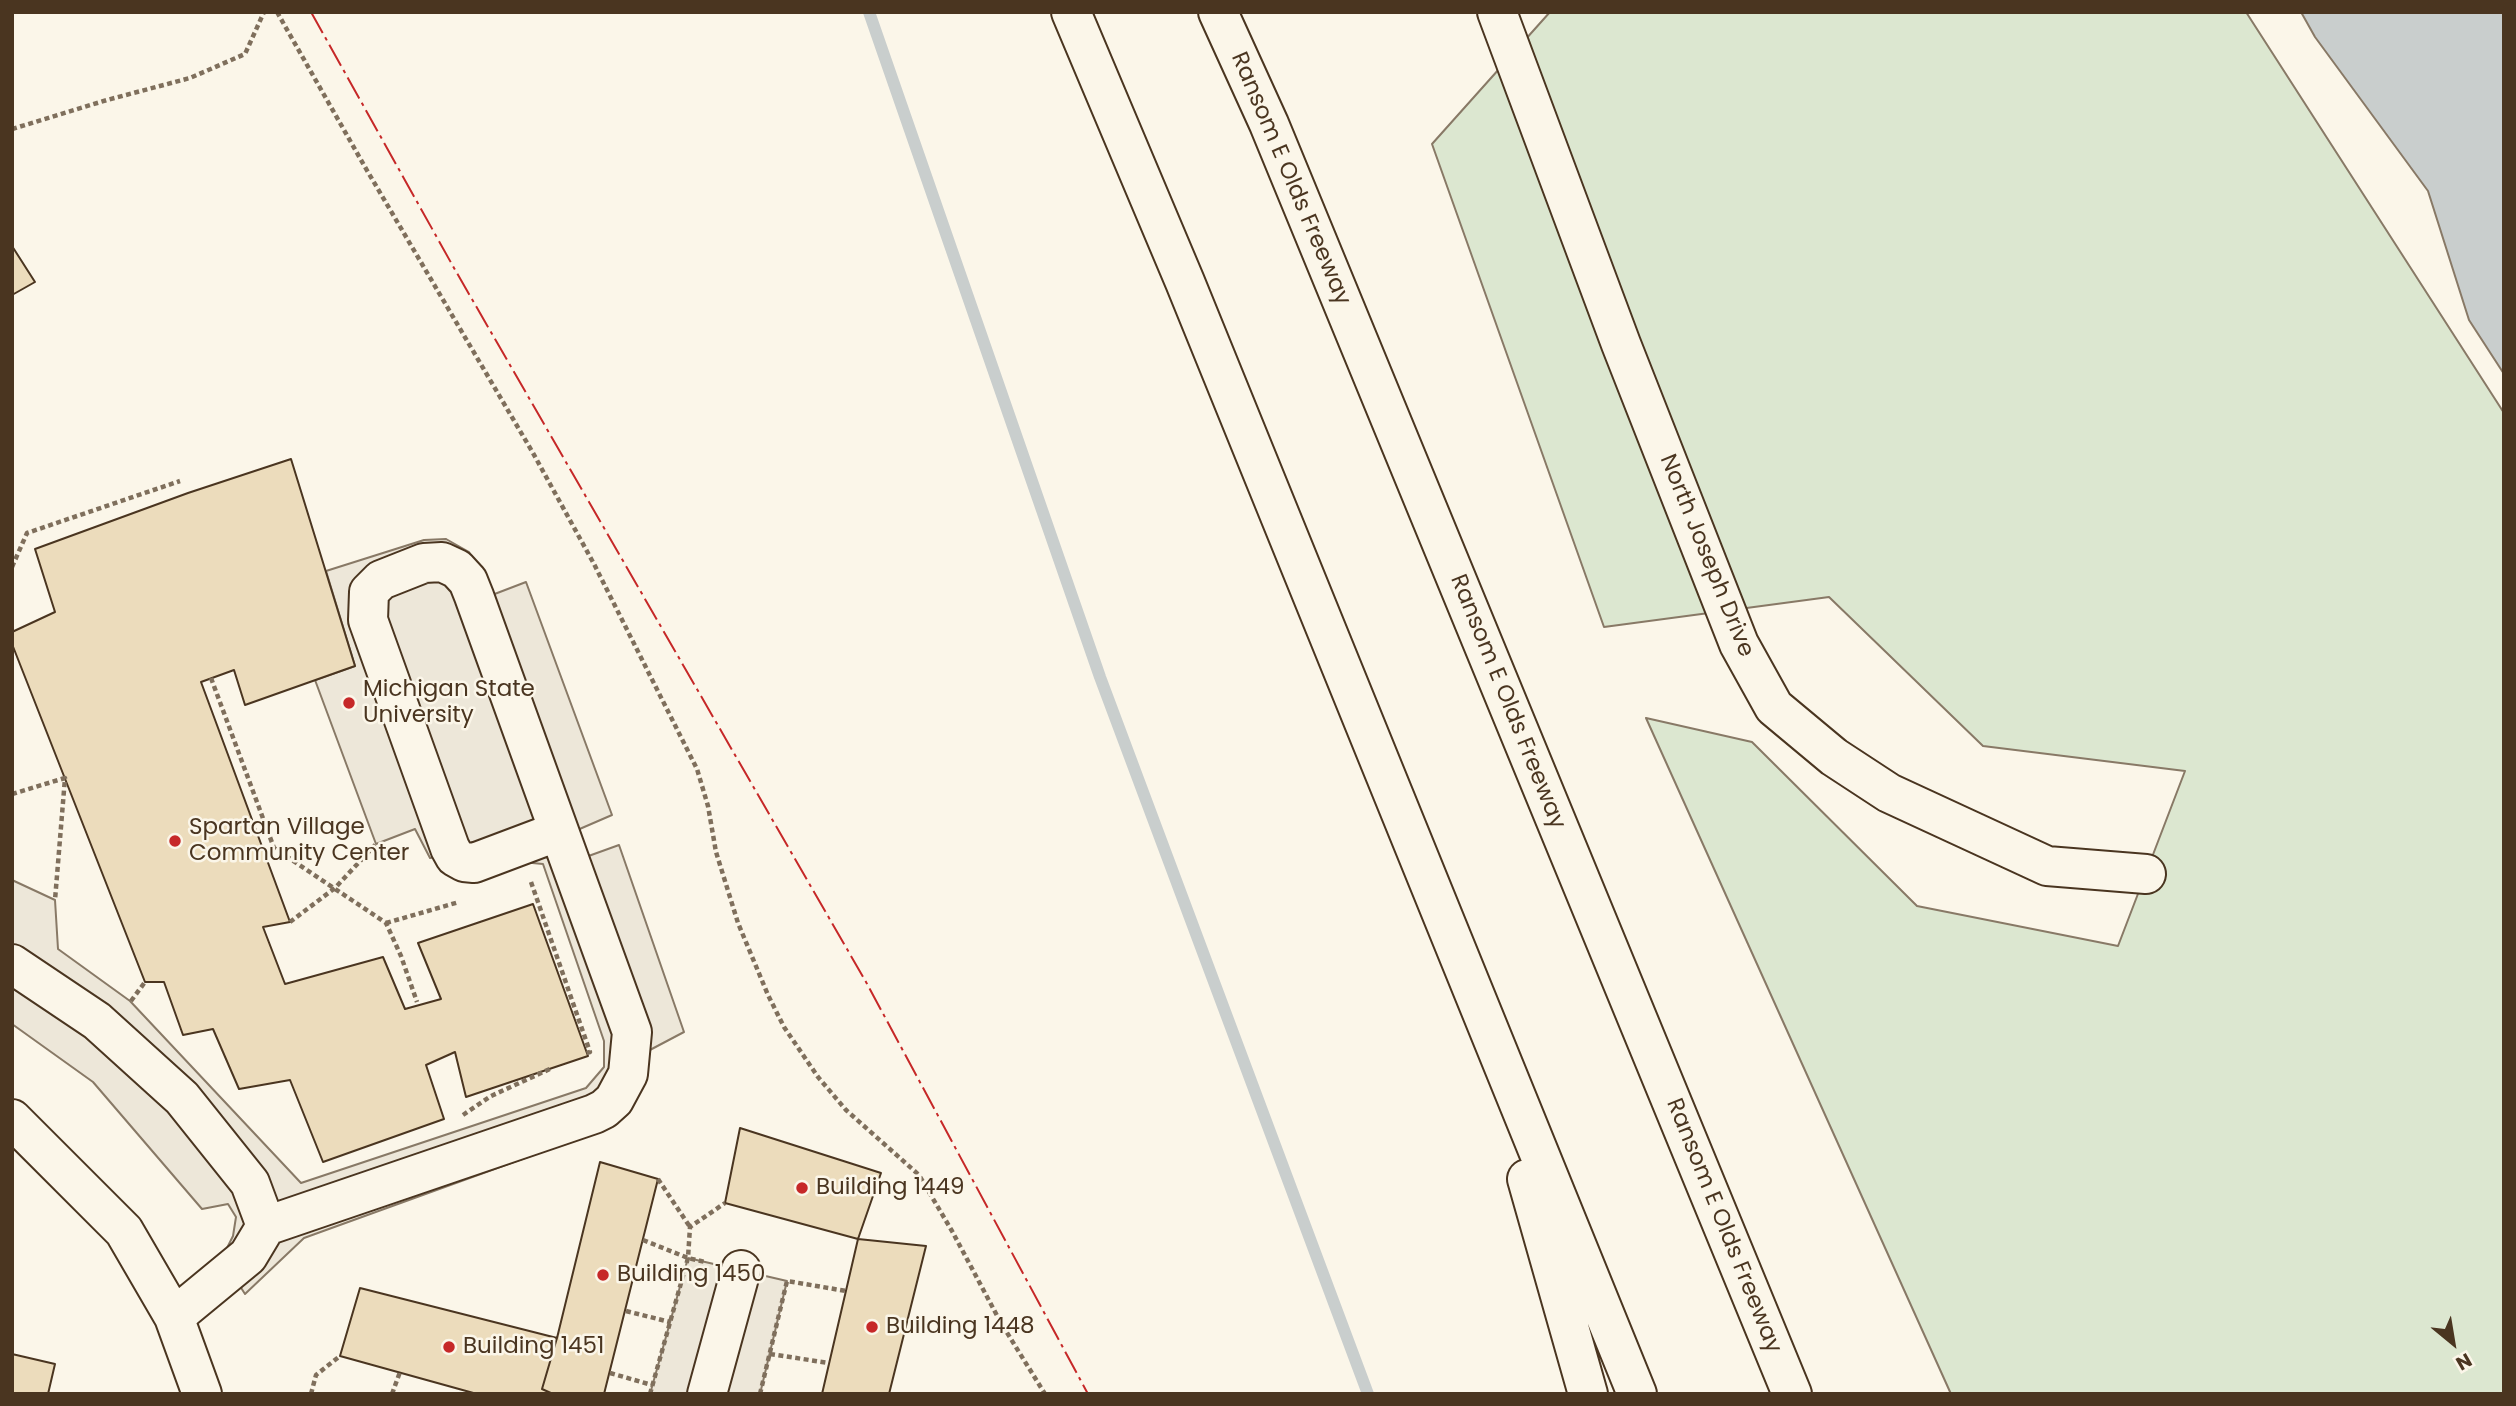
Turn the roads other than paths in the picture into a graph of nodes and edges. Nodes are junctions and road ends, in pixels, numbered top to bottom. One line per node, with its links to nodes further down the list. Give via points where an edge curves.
1 (1072, 12): 7 (main road)
2 (1218, 12): 16 (main road, Ransom E Olds Freeway, via 1269,124)
3 (1497, 12): 5 (main road, North Joseph Drive, via 1620,344 1734,631 1774,707 1834,757 1889,793 2047,866)
4 (559, 831): 4 (main road, via 468,581 442,562 424,563 381,580 369,592 368,620 456,858 474,863); 9 (main road, via 632,1032 628,1074 614,1100 594,1114)
5 (2146, 874)
6 (12, 964): 9 (main road, via 97,1021 182,1098 250,1183)
7 (1470, 982): 14 (main road); 15 (main road)
8 (12, 1119): 11 (main road, via 124,1231)
9 (266, 1226): 11 (main road, via 248,1256)
10 (741, 1270): 13 (main road)
11 (174, 1317): 12 (main road)
12 (202, 1394)
13 (708, 1394)
14 (1588, 1394)
15 (1637, 1394)
16 (1792, 1394)

